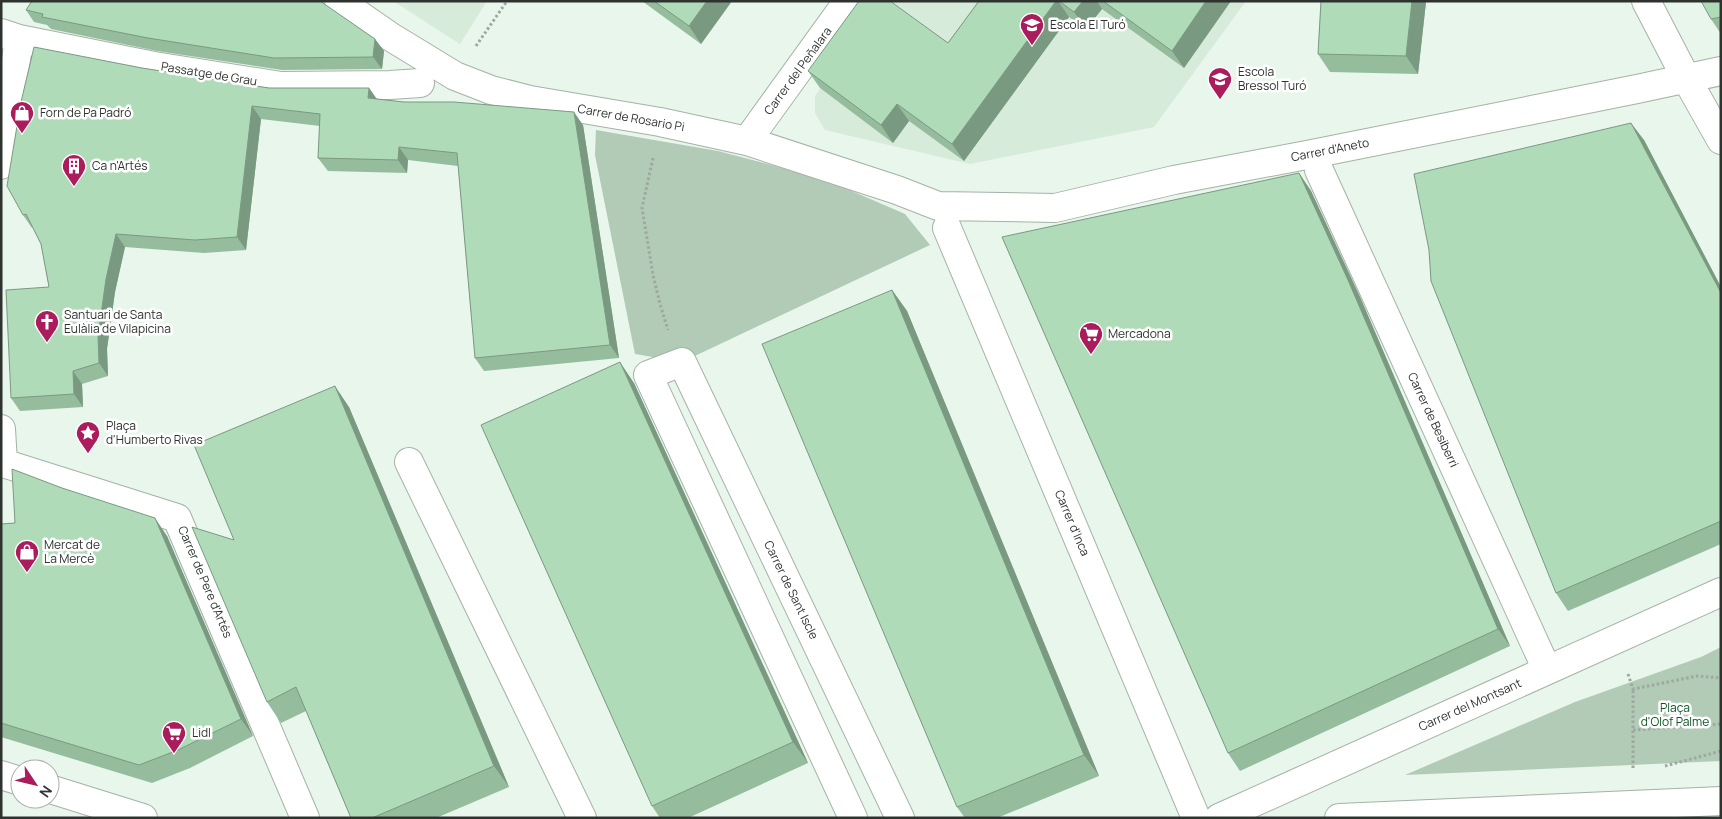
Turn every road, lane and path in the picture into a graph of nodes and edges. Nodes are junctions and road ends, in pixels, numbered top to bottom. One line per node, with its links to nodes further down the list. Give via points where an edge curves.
1 (339, 1): 11 (street, Carrer de Rosario Pi, via 390,37 455,76 491,90)
2 (507, 1): 5 (path)
3 (848, 1): 11 (street, Carrer del Peñalara)
4 (1646, 1): 8 (street)
5 (486, 32)
6 (10, 36): 9 (street, Passatge de Grau, via 154,66 281,86); 13 (street)
7 (1721, 71): 8 (street, Carrer d'Aneto)
8 (1686, 78): 10 (street); 15 (street, Carrer d'Aneto, via 1174,180 1055,208)
9 (420, 82)
10 (1721, 140)
11 (747, 141): 15 (street, Carrer de Rosario Pi, via 897,190)
12 (655, 152): 16 (path, via 642,208)
13 (1, 165)
14 (1318, 170): 20 (street, Carrer de Besiberri)
15 (942, 217): 36 (street, Carrer d'Inca)
16 (668, 330)
17 (1, 429): 32 (street, Carrer de Pere d'Artés, via 3,463 177,518)
18 (409, 462): 33 (street)
19 (1721, 592): 20 (street, Carrer del Montsant)
20 (1547, 670): 37 (street, Carrer del Montsant)
21 (1628, 673): 23 (path)
22 (1721, 678): 23 (path, via 1697,676)
23 (1633, 689): 25 (path)
24 (1721, 724): 25 (path)
25 (1633, 730): 27 (path)
26 (1721, 751): 28 (path)
27 (1633, 757)
28 (1660, 767)
29 (60, 793): 31 (street)
30 (1721, 801): 38 (street)
31 (143, 818)
32 (305, 818)
33 (582, 818)
34 (853, 818): 35 (street, Carrer de Sant Iscle, via 648,375 682,362)
35 (900, 818)
36 (1196, 818)
37 (1218, 818)
38 (1339, 818)

